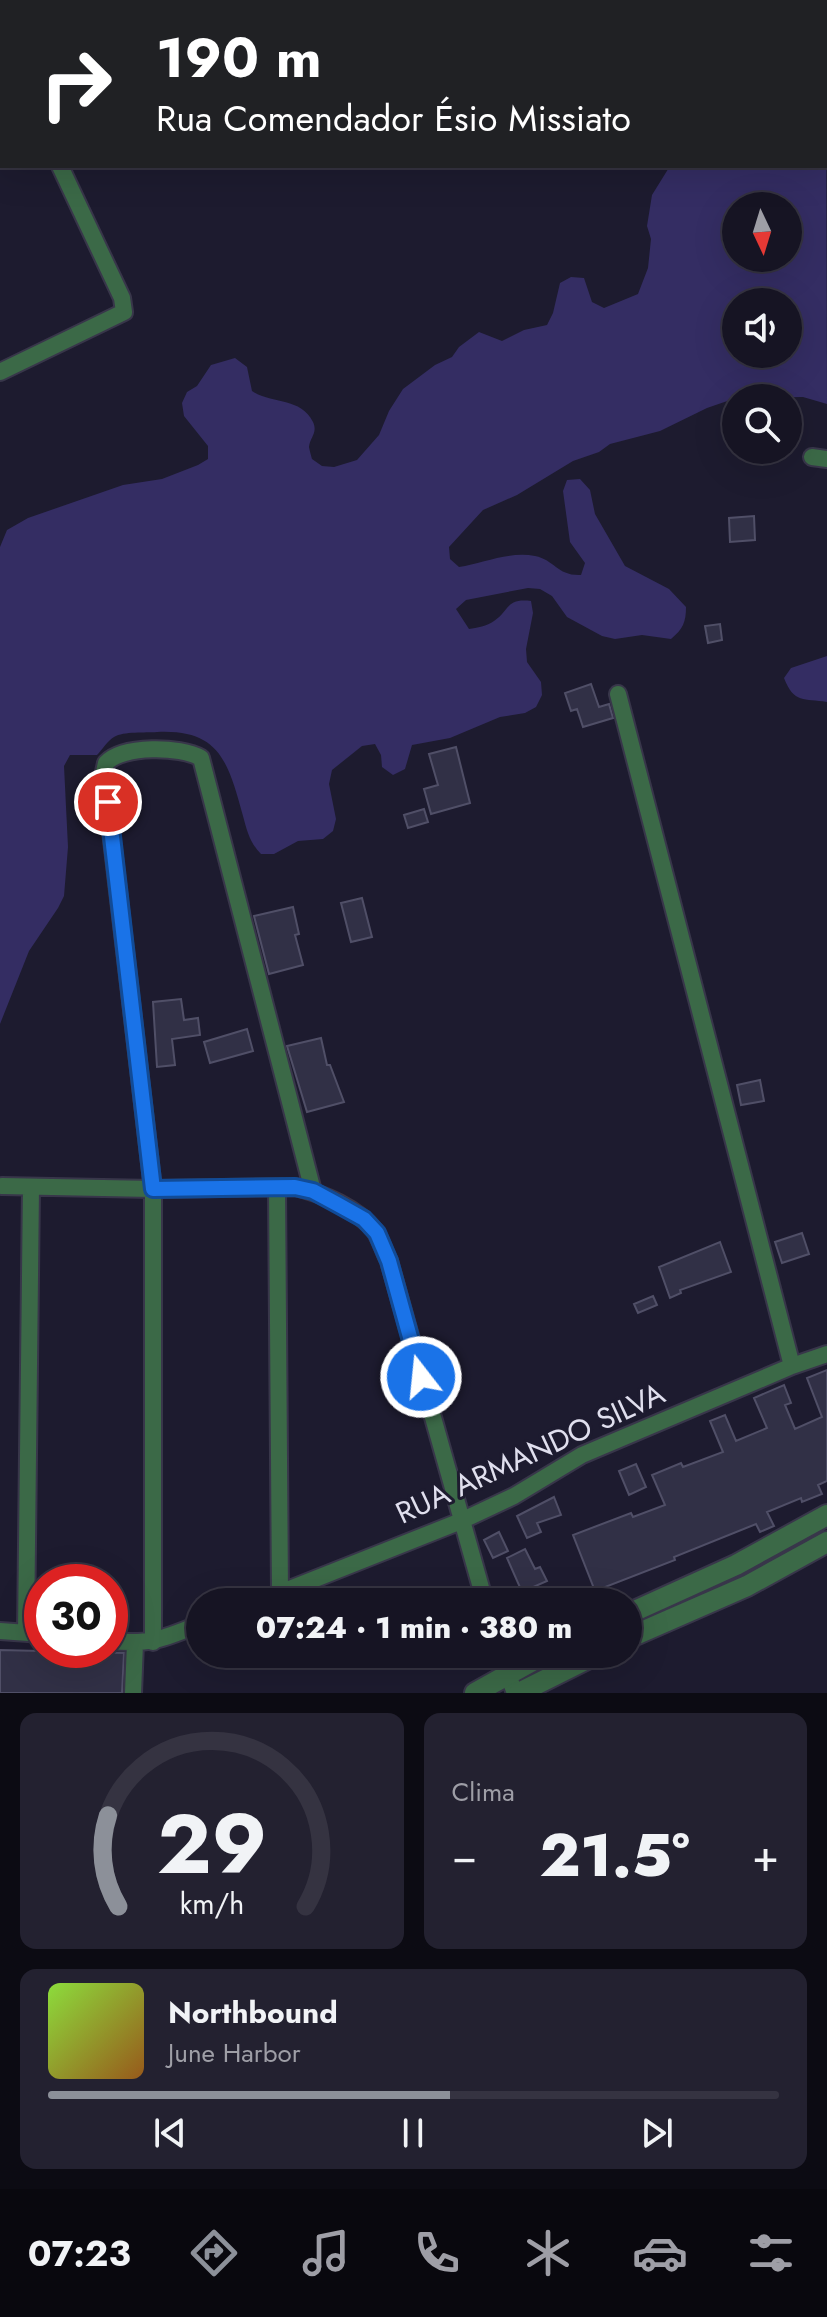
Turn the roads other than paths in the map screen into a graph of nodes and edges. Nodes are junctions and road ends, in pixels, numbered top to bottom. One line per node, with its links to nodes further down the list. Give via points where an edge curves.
1 (61, 168): 2 (street, via 124,312)
2 (0, 372)
3 (618, 694): 10 (street)
4 (2, 1186): 5 (street)
5 (31, 1187): 7 (street); 14 (street)
6 (277, 1188): 7 (street); 8 (street); 17 (street)
7 (153, 1189): 8 (street, via 104,772 106,763 122,752 179,749 201,758); 26 (street)
8 (313, 1191): 12 (street, via 364,1219 377,1233)
9 (827, 1354): 10 (street, RUA ARMANDO SILVA)
10 (792, 1366): 12 (street, RUA ARMANDO SILVA, via 582,1455)
11 (827, 1515): 15 (street)
12 (461, 1521): 18 (street, RUA ARMANDO SILVA); 19 (street)
13 (827, 1542): 16 (street)
14 (34, 1564)
15 (736, 1565): 16 (street); 20 (street)
16 (747, 1586): 24 (street)
17 (280, 1588)
18 (293, 1588)
19 (481, 1588)
20 (642, 1608)
21 (186, 1629): 26 (street)
22 (0, 1631): 23 (street)
23 (24, 1632)
24 (642, 1632)
25 (128, 1642): 27 (street)
26 (153, 1642): 27 (street)
27 (135, 1643): 32 (street)
28 (506, 1668): 31 (street)
29 (531, 1668): 31 (street)
30 (561, 1668): 31 (street)
31 (513, 1687): 33 (street)
32 (133, 1693)
33 (475, 1693)

